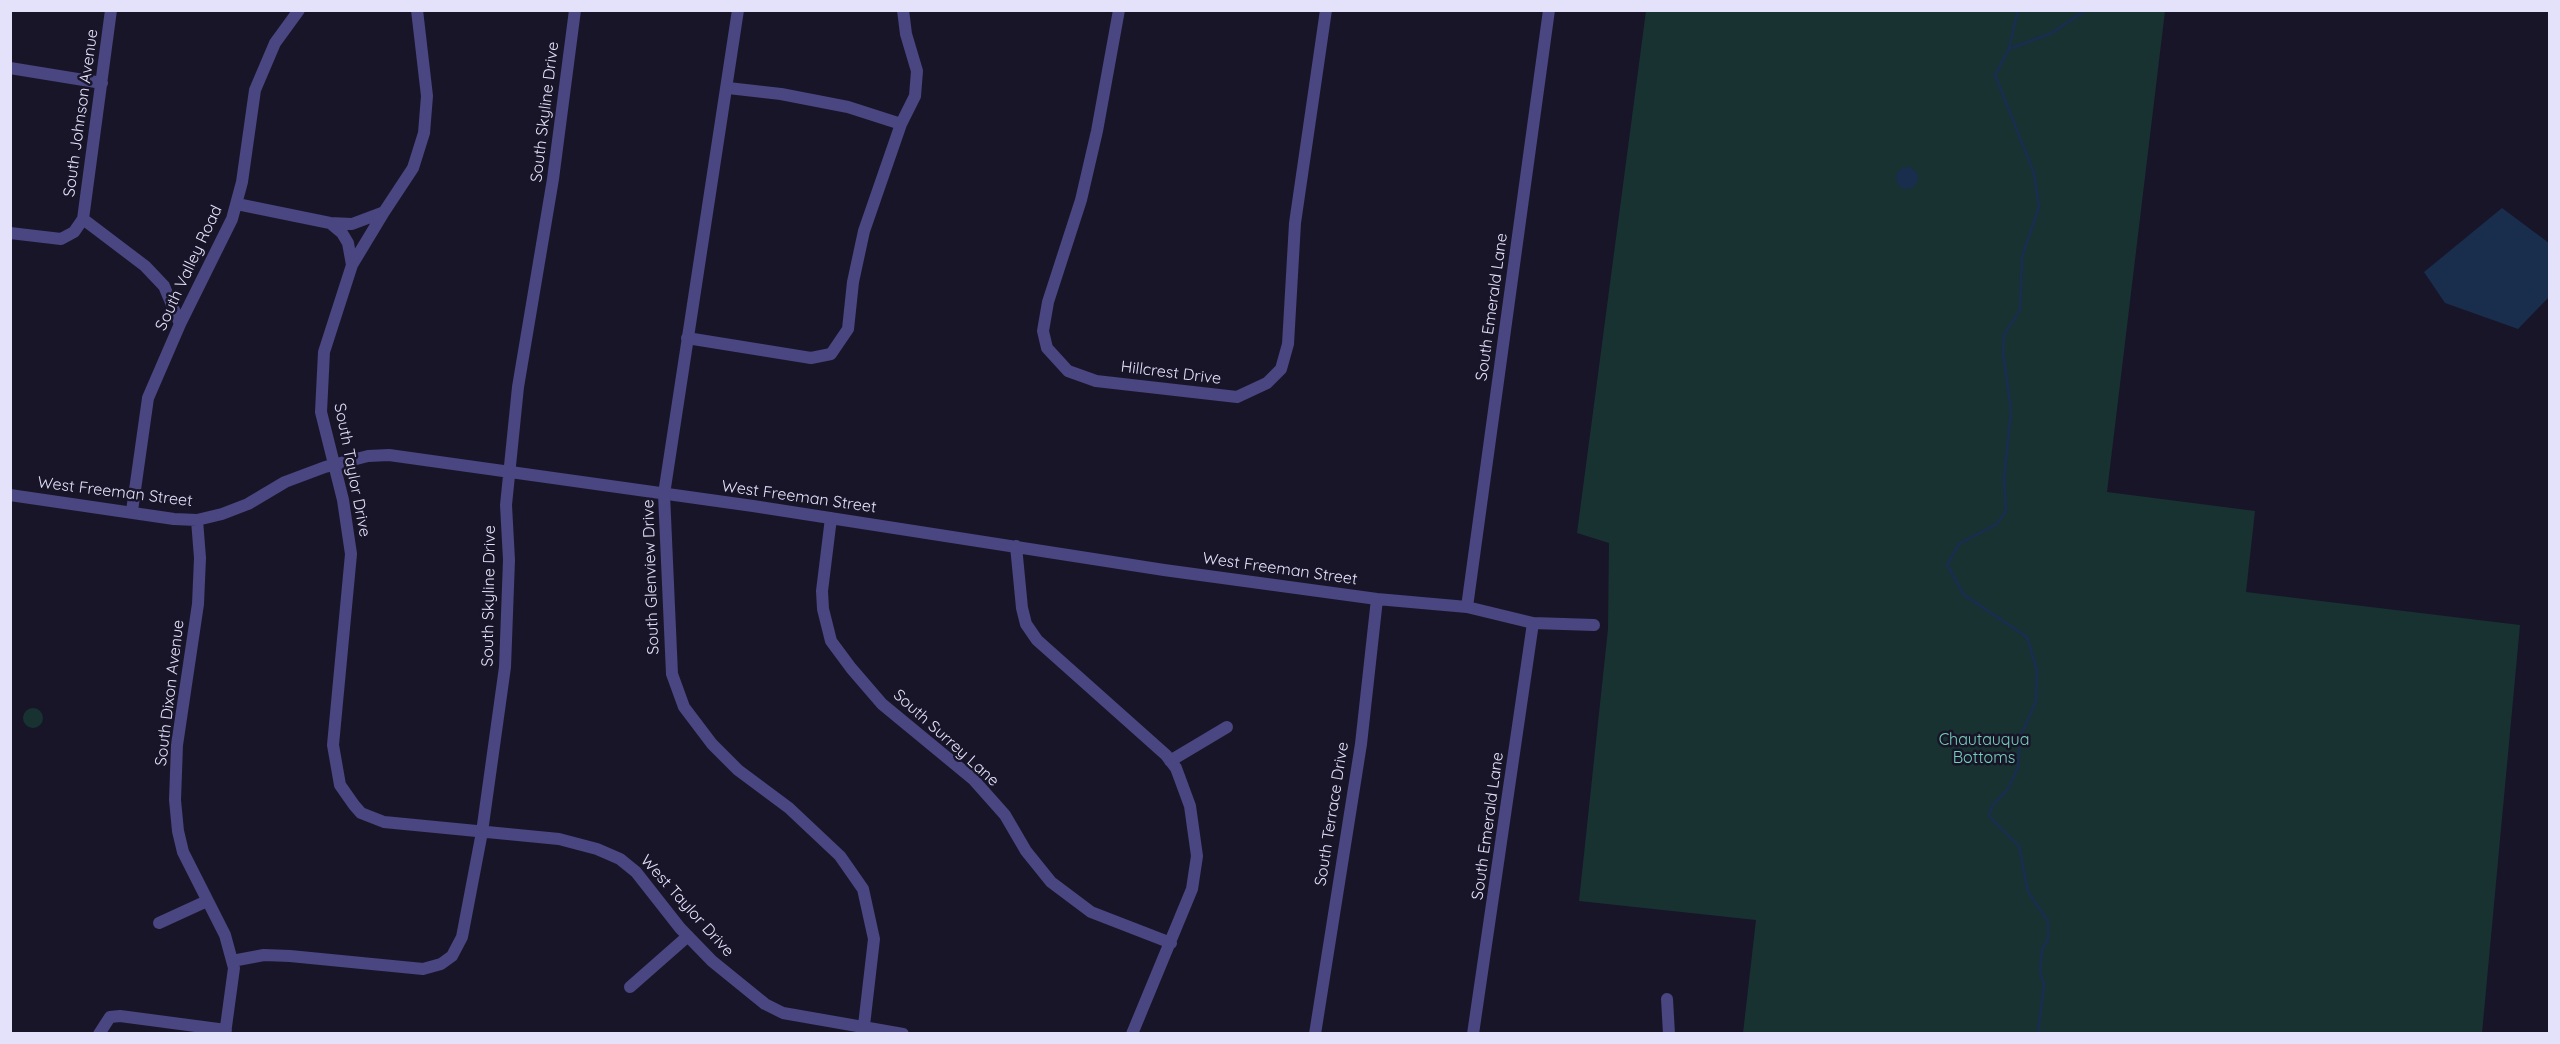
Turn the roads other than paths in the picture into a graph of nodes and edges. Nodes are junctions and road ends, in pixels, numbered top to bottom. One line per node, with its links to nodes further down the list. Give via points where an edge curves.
1 (111, 10): 11 (street, South Johnson Avenue)
2 (299, 10): 14 (street, South Valley Road, via 274,43 255,90)
3 (417, 10): 15 (street, via 427,96 424,133 413,168)
4 (575, 10): 23 (street, South Skyline Drive)
5 (738, 10): 12 (street, South Glenview Drive)
6 (903, 10): 13 (street, via 917,71 915,96)
7 (1119, 10): 8 (street, Hillcrest Drive, via 1081,200 1048,302 1044,331 1047,348 1068,371 1096,381 1237,397 1267,383 1281,369 1288,344 1295,223)
8 (1326, 10)
9 (1549, 10): 31 (street, South Emerald Lane)
10 (10, 68): 11 (street)
11 (102, 83): 16 (street, South Johnson Avenue)
12 (728, 88): 13 (street, via 848,107); 21 (street, South Glenview Drive)
13 (901, 124): 21 (street, via 864,231 848,329 831,354 811,358)
14 (237, 204): 17 (street); 20 (street, South Valley Road)
15 (384, 212): 17 (street, via 352,224); 19 (street, South Taylor Drive)
16 (83, 219): 18 (street, via 74,232 61,239); 20 (street, via 145,266 164,286)
17 (330, 223): 19 (street, via 348,243)
18 (10, 233)
19 (352, 265): 22 (street, South Taylor Drive, via 334,316 321,373 321,412)
20 (180, 324): 26 (street, South Valley Road, via 148,398)
21 (687, 338): 24 (street, South Glenview Drive)
22 (333, 464): 23 (street, West Freeman Street, via 389,455); 28 (street, West Freeman Street, via 285,482 248,504); 35 (street, South Taylor Drive, via 344,500 351,554 336,702)
23 (509, 470): 24 (street, West Freeman Street); 37 (street, South Skyline Drive, via 505,667)
24 (664, 494): 27 (street, West Freeman Street); 45 (street, South Glenview Drive, via 672,674 684,707 738,770 789,808 840,856 863,889 874,939)
25 (10, 495): 26 (street, West Freeman Street)
26 (132, 511): 28 (street, West Freeman Street)
27 (831, 518): 29 (street, West Freeman Street); 41 (street, South Surrey Lane, via 822,609 831,640 851,668 882,704 973,779 1005,815 1026,851 1051,882 1091,912)
28 (197, 520): 38 (street, South Dixon Avenue, via 201,558 198,604 177,745 176,800 183,852)
29 (1016, 546): 30 (street, West Freeman Street); 36 (street, via 1022,608 1036,640)
30 (1377, 599): 31 (street, West Freeman Street); 50 (street, South Terrace Drive, via 1361,744)
31 (1467, 607): 32 (street, West Freeman Street)
32 (1533, 622): 33 (street, West Freeman Street); 51 (street, South Emerald Lane)
33 (1594, 625)
34 (1227, 727): 36 (street)
35 (335, 754): 37 (street, West Taylor Drive, via 340,785 361,813 373,819)
36 (1170, 761): 41 (street, via 1190,806 1197,856 1192,889)
37 (482, 832): 40 (street, West Taylor Drive, via 559,840 620,859 636,872); 42 (street, South Skyline Drive, via 462,937 454,953 441,964 423,969 264,955)
38 (207, 901): 39 (street); 42 (street, South Dixon Avenue, via 225,935)
39 (159, 923)
40 (688, 936): 43 (street); 45 (street, West Taylor Drive, via 733,979 783,1013)
41 (1171, 943): 49 (street)
42 (232, 961): 46 (street, South Dixon Avenue)
43 (630, 987)
44 (1667, 999): 52 (street)
45 (864, 1030): 48 (street, West Taylor Drive)
46 (225, 1032): 47 (street, via 110,1017)
47 (99, 1034)
48 (903, 1034)
49 (1132, 1034)
50 (1315, 1034)
51 (1473, 1034)
52 (1669, 1034)

